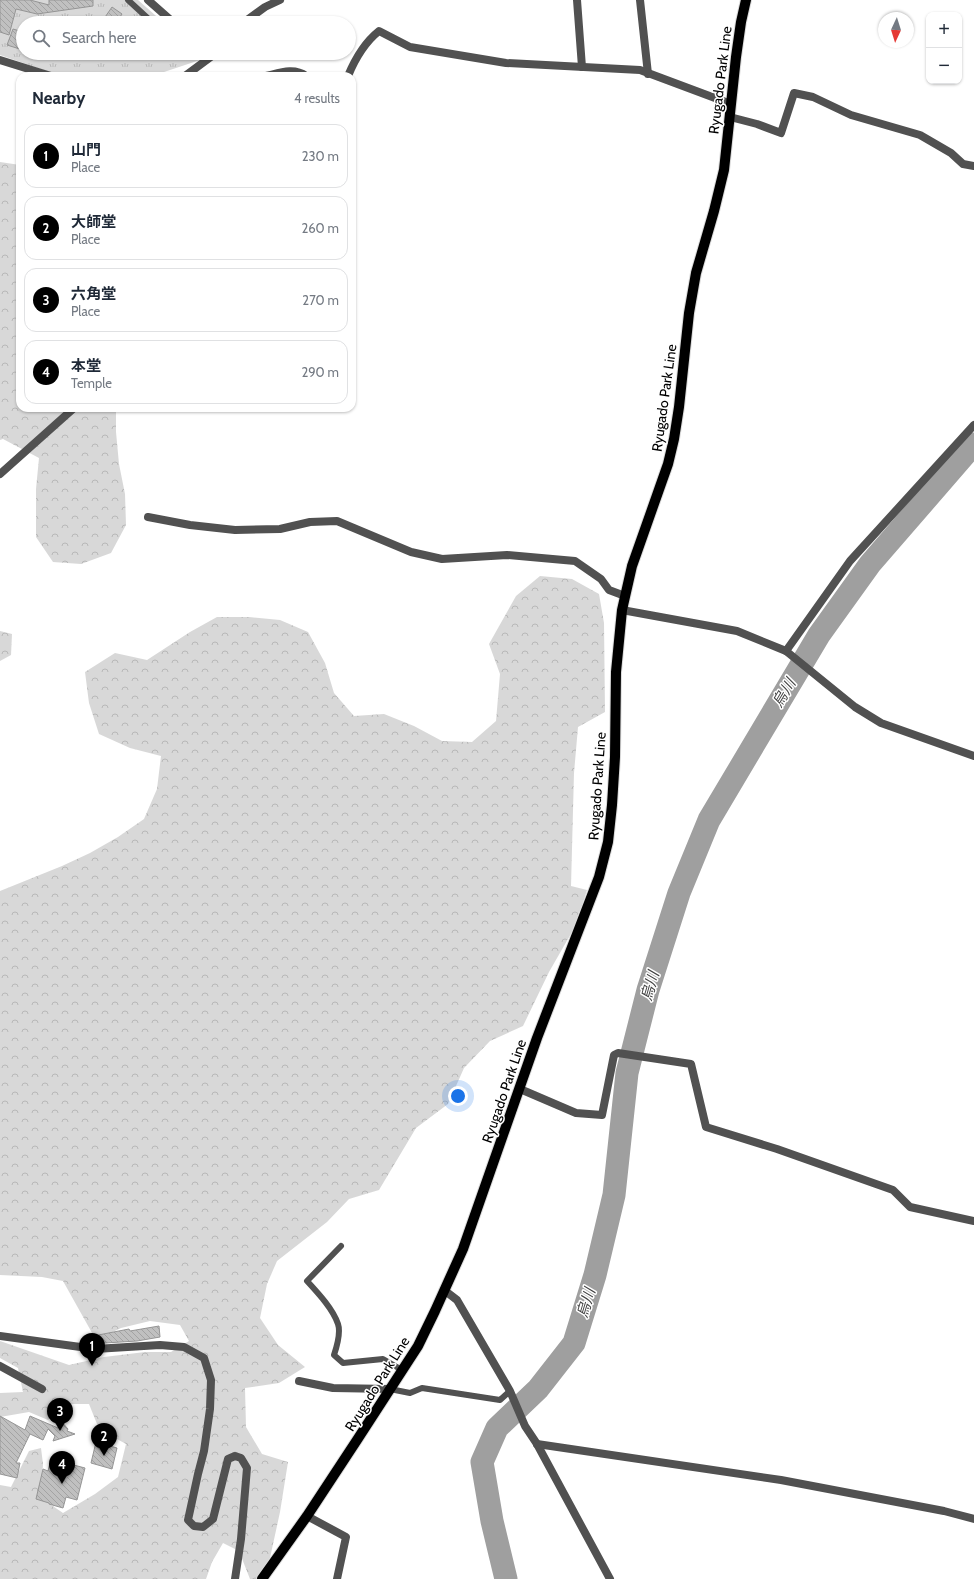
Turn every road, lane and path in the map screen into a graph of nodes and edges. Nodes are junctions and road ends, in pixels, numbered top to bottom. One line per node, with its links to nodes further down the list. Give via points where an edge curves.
1 (128, 0): 7 (lane)
2 (148, 0): 8 (street)
3 (280, 0): 9 (street)
4 (577, 0): 14 (street)
5 (640, 0): 20 (street)
6 (746, 0): 21 (main road, Ryugado Park Line)
7 (145, 16)
8 (166, 16)
9 (253, 16)
10 (356, 59): 14 (street, via 379,31 410,47 506,63)
11 (0, 60): 15 (street)
12 (207, 60): 16 (street)
13 (356, 60): 19 (street)
14 (582, 67): 20 (street, via 640,70)
15 (38, 72)
16 (190, 72)
17 (281, 72): 18 (street)
18 (298, 72)
19 (350, 72)
20 (648, 74): 21 (street)
21 (731, 104): 22 (main road, Ryugado Park Line)
22 (730, 117): 23 (street, via 781,133 794,92 813,97 851,115 920,135 951,153 964,164); 28 (main road, Ryugado Park Line, via 724,170 696,273 674,439 668,464 632,566)
23 (974, 166)
24 (70, 412): 26 (street)
25 (974, 425): 30 (street, via 850,561)
26 (0, 474)
27 (148, 517): 28 (street, via 235,530 280,530 310,522 337,521 411,552 442,559 507,555 575,561 601,579 610,590)
28 (625, 596): 29 (main road, Ryugado Park Line)
29 (622, 610): 30 (street, via 737,631); 32 (main road, Ryugado Park Line, via 616,672 615,757 608,842 599,877)
30 (789, 652): 31 (street, via 855,707 881,723)
31 (974, 756)
32 (520, 1089): 33 (street, via 576,1113 602,1115 614,1055 618,1053 691,1064 706,1127 893,1190 910,1207); 35 (main road, Ryugado Park Line, via 463,1249)
33 (974, 1221)
34 (341, 1246): 38 (lane, via 307,1281 325,1302 339,1325 334,1355 343,1363 383,1359)
35 (444, 1290): 38 (main road, Ryugado Park Line, via 418,1346); 42 (street, via 457,1300)
36 (0, 1336): 46 (street, via 95,1349 160,1345 184,1347 204,1358 211,1380 210,1408 204,1451 188,1520 194,1526 203,1527 213,1519 228,1459 235,1456 241,1458 247,1468)
37 (0, 1366): 40 (street)
38 (402, 1370): 41 (main road, Ryugado Park Line)
39 (299, 1381): 41 (street, via 333,1388)
40 (42, 1389)
41 (390, 1389): 42 (lane, via 410,1393 422,1388 500,1400); 44 (main road, Ryugado Park Line)
42 (510, 1391): 43 (street, via 525,1426)
43 (537, 1444): 45 (street, via 781,1480); 49 (street)
44 (307, 1516): 47 (main road, Ryugado Park Line); 48 (street, via 346,1537)
45 (974, 1518)
46 (235, 1579)
47 (262, 1579)
48 (337, 1579)
49 (610, 1579)

